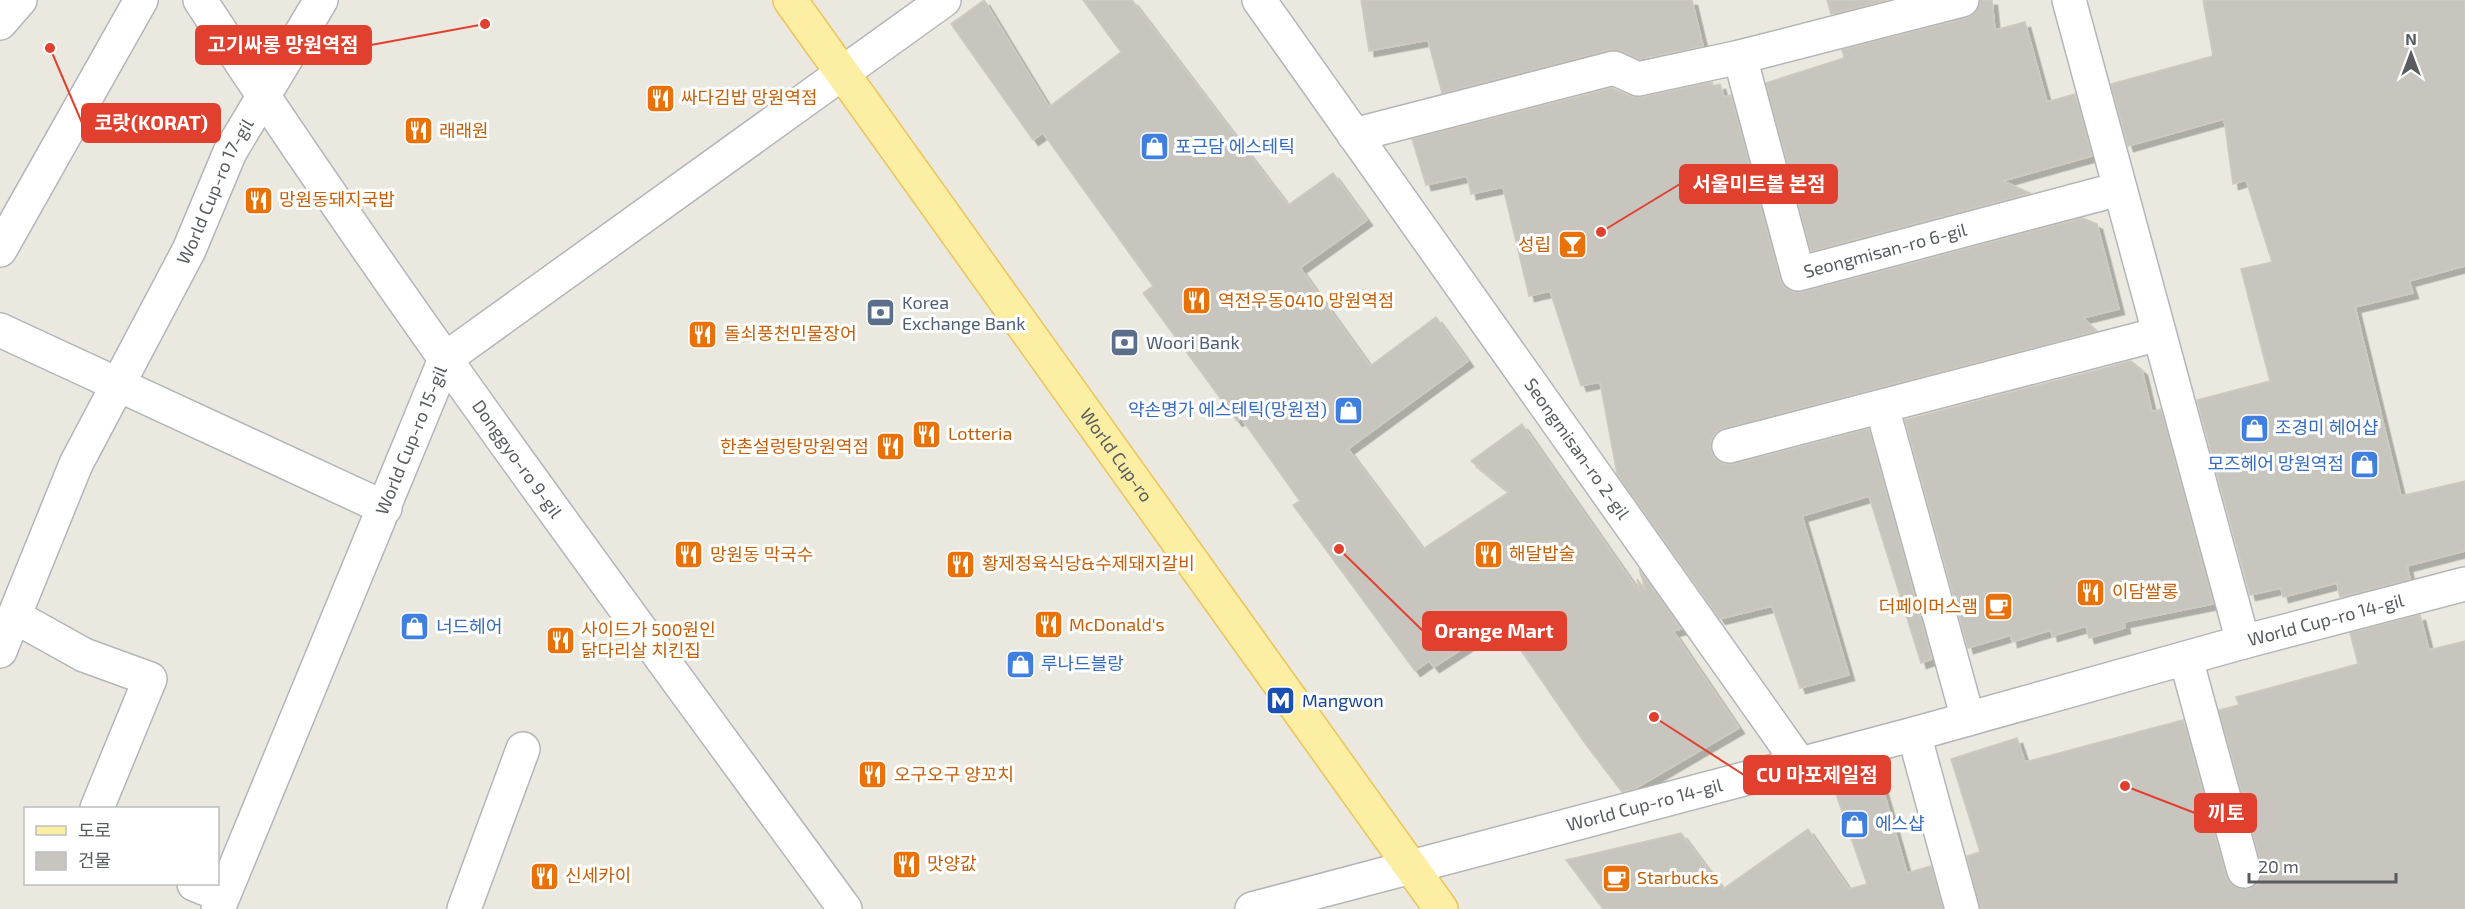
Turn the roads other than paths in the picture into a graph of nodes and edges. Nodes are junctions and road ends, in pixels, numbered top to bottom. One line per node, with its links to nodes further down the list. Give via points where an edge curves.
1 (20, 0): 10 (street)
2 (141, 0): 16 (street)
3 (200, 0): 13 (street, Donggyo-ro 9-gil)
4 (321, 0): 13 (street, World Cup-ro 17-gil)
5 (790, 0): 12 (main road, World Cup-ro)
6 (944, 0): 12 (street, World Cup-ro 15-gil)
7 (1259, 0): 14 (street, Seongmisan-ro 2-gil)
8 (1962, 0): 11 (street)
9 (2070, 0): 15 (street)
10 (0, 23)
11 (1740, 57): 14 (street, via 1638,80 1614,68); 15 (street, Seongmisan-ro 6-gil, via 1798,274)
12 (842, 71): 19 (street, World Cup-ro 15-gil); 34 (main road, World Cup-ro)
13 (264, 98): 19 (street, Donggyo-ro 9-gil); 20 (street, World Cup-ro 17-gil, via 230,152 189,250)
14 (1354, 135): 32 (street, Seongmisan-ro 2-gil)
15 (2119, 189): 18 (street)
16 (0, 250)
17 (0, 330): 20 (street)
18 (2159, 334): 21 (street); 26 (street)
19 (445, 359): 23 (street, World Cup-ro 15-gil); 39 (street, Donggyo-ro 9-gil)
20 (118, 386): 23 (street); 25 (street, World Cup-ro 17-gil, via 76,464)
21 (1882, 407): 22 (street); 29 (street)
22 (1729, 446)
23 (385, 508): 37 (street, World Cup-ro 15-gil)
24 (2465, 584): 26 (street, World Cup-ro 14-gil)
25 (14, 616): 27 (street, World Cup-ro 17-gil); 33 (street, via 84,655 150,679)
26 (2243, 642): 28 (street, World Cup-ro 14-gil)
27 (0, 651)
28 (2186, 659): 29 (street, World Cup-ro 14-gil); 35 (street)
29 (1968, 719): 30 (street, World Cup-ro 14-gil)
30 (1914, 734): 32 (street, World Cup-ro 14-gil); 42 (street)
31 (523, 749): 38 (street)
32 (1798, 763): 34 (street, World Cup-ro 14-gil)
33 (98, 807)
34 (1409, 866): 40 (street, World Cup-ro 14-gil); 41 (main road, World Cup-ro)
35 (2244, 871)
36 (196, 885): 37 (street)
37 (221, 902)
38 (464, 909)
39 (845, 909)
40 (1252, 909)
41 (1441, 909)
42 (1962, 909)

